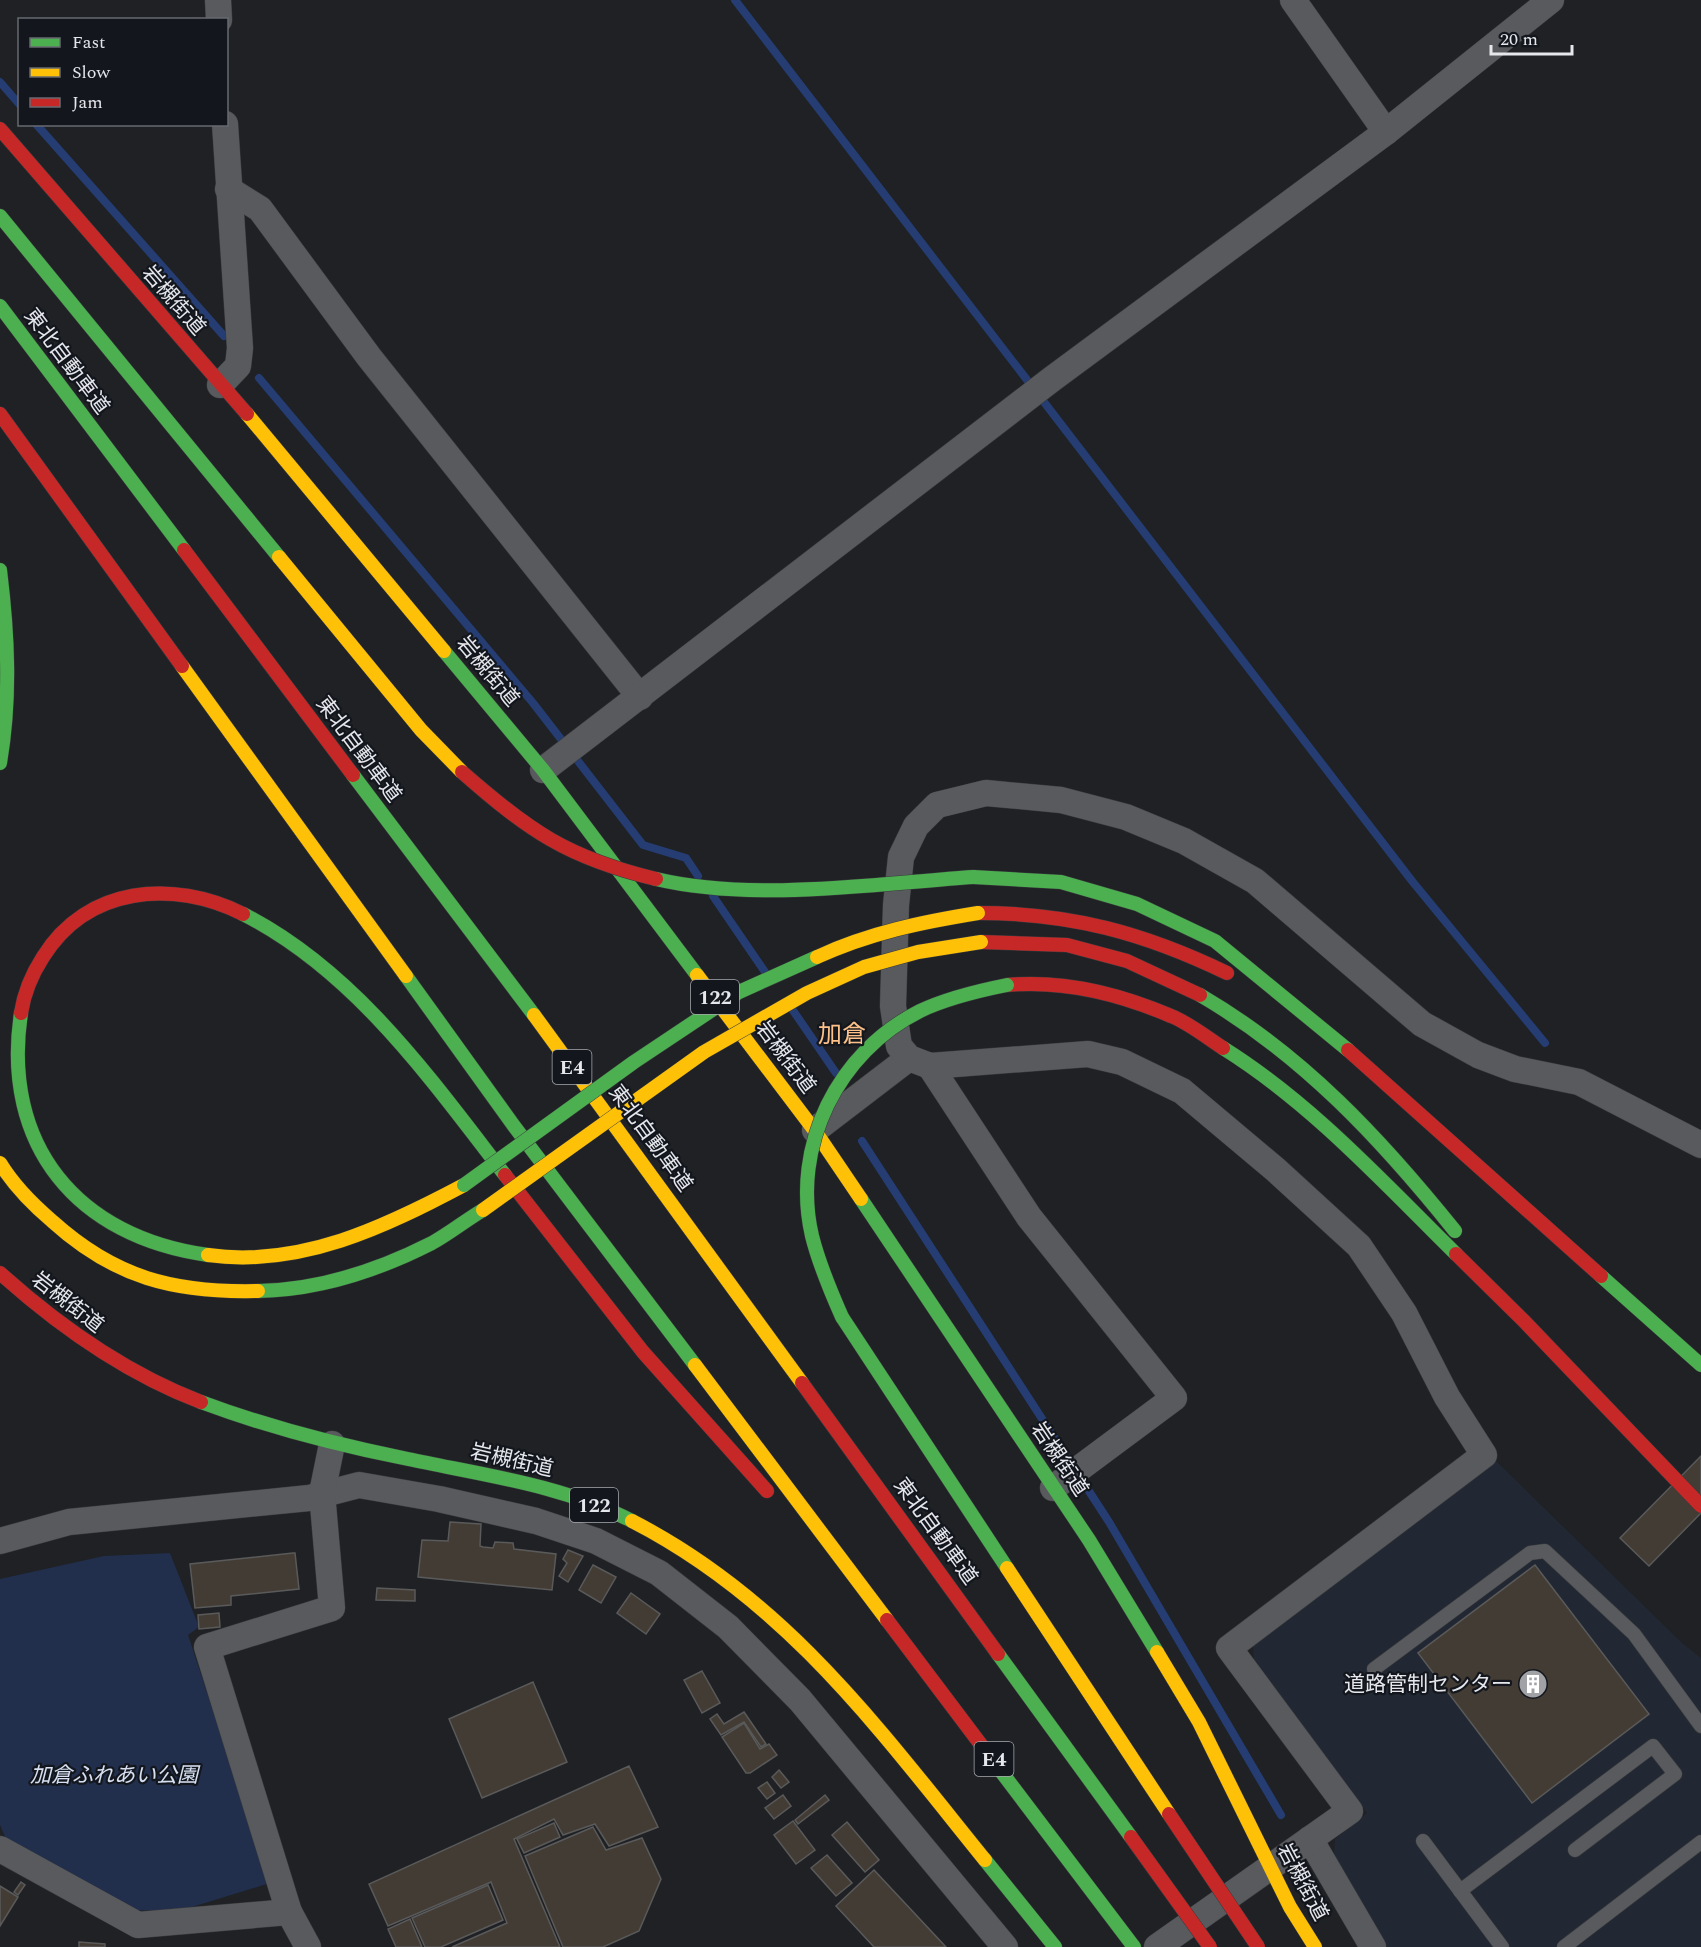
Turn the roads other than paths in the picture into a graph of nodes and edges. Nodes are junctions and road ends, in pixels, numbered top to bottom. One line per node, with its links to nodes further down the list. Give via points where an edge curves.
1 (218, 0): 4 (street)
2 (1293, 0): 7 (street)
3 (1551, 0): 7 (street)
4 (219, 18)
5 (225, 126): 8 (street)
6 (0, 129): 11 (highway, 岩槻街道 / 122)
7 (1386, 132): 14 (street, via 1035,393)
8 (228, 189): 11 (street, via 240,348 238,366); 14 (street, via 260,209 369,357)
9 (0, 216): 18 (highway, bridge, via 413,721 512,816 568,851 630,874 672,884 772,889 973,877 1061,882 1137,904 1215,941)
10 (0, 306): 50 (highway, 東北自動車道 / E4, bridge, via 585,1083)
11 (220, 385): 16 (highway, 岩槻街道 / 122)
12 (0, 414): 34 (highway, E4, via 514,1126)
13 (0, 570): 15 (highway, via 7,620 8,682 7,730)
14 (640, 698): 16 (street)
15 (0, 763)
16 (543, 770): 21 (highway, 岩槻街道 / 122)
17 (6, 1020): 30 (highway, via 16,987 42,944 92,908 140,893 179,892 233,908 274,931 319,963 404,1045 654,1368)
18 (1316, 1025): 19 (highway, bridge, via 1192,955 1115,927 1057,917 978,914 914,923 850,942 739,992 634,1062 464,1185 404,1217 346,1242 283,1254 212,1256 149,1242 97,1215 57,1179 12,1098); 26 (highway)
19 (4, 1060)
20 (920, 1062): 21 (street); 22 (street, via 899,1046 893,1006 901,857 916,826 937,805 986,793 1061,800 1126,817 1184,841 1255,881 1422,1023 1478,1055 1515,1069 1579,1082); 28 (street, via 1029,1217 1174,1398); 37 (street, via 1088,1054 1122,1062 1182,1091 1359,1246 1404,1313 1447,1397 1484,1455 1229,1648 1350,1810)
21 (815, 1131): 28 (highway, 岩槻街道 / 122)
22 (1701, 1145)
23 (0, 1163): 25 (highway, bridge, via 32,1204 101,1260 161,1282 203,1290 244,1293 289,1289 361,1272 432,1242 704,1052 807,993 875,964 918,952 981,942 1066,945 1124,961 1188,987 1281,1046 1356,1116 1435,1205)
24 (0, 1272): 27 (highway, 岩槻街道 / 122, via 27,1300 77,1339 126,1368 187,1398)
25 (1524, 1321): 31 (highway); 51 (highway, bridge, via 1341,1141 1260,1071 1172,1016 1129,1001 1076,986 1028,983 968,993 908,1018 867,1049 832,1092 810,1148 806,1180 810,1236 830,1294)
26 (1701, 1365)
27 (332, 1444): 29 (street); 47 (highway, 岩槻街道 / 122, via 527,1483 579,1499 621,1515 705,1562 777,1618 840,1681)
28 (1053, 1488): 42 (highway, 岩槻街道 / 122, via 1089,1540 1199,1722)
29 (322, 1493): 33 (street, via 309,1498 69,1522); 44 (street, via 332,1608 207,1647); 46 (street, via 359,1485 536,1521 596,1541 659,1573 728,1627 800,1700)
30 (773, 1498)
31 (1701, 1506)
32 (797, 1524): 34 (highway)
33 (0, 1541)
34 (900, 1636): 48 (highway, E4)
35 (1374, 1669): 36 (lane, via 1530,1553 1545,1551 1634,1634)
36 (1701, 1726)
37 (1310, 1839): 42 (street); 53 (street)
38 (1422, 1841): 43 (lane)
39 (1701, 1842): 55 (lane)
40 (0, 1849): 44 (street, via 138,1926)
41 (1575, 1850): 43 (lane, via 1675,1774 1653,1746)
42 (1270, 1868): 49 (street); 52 (highway, 岩槻街道 / 122)
43 (1460, 1891): 54 (lane)
44 (289, 1912): 45 (street)
45 (308, 1947)
46 (1005, 1947)
47 (1055, 1947)
48 (1134, 1947)
49 (1157, 1947)
50 (1210, 1947)
51 (1258, 1947)
52 (1315, 1947)
53 (1373, 1947)
54 (1502, 1947)
55 (1564, 1947)

